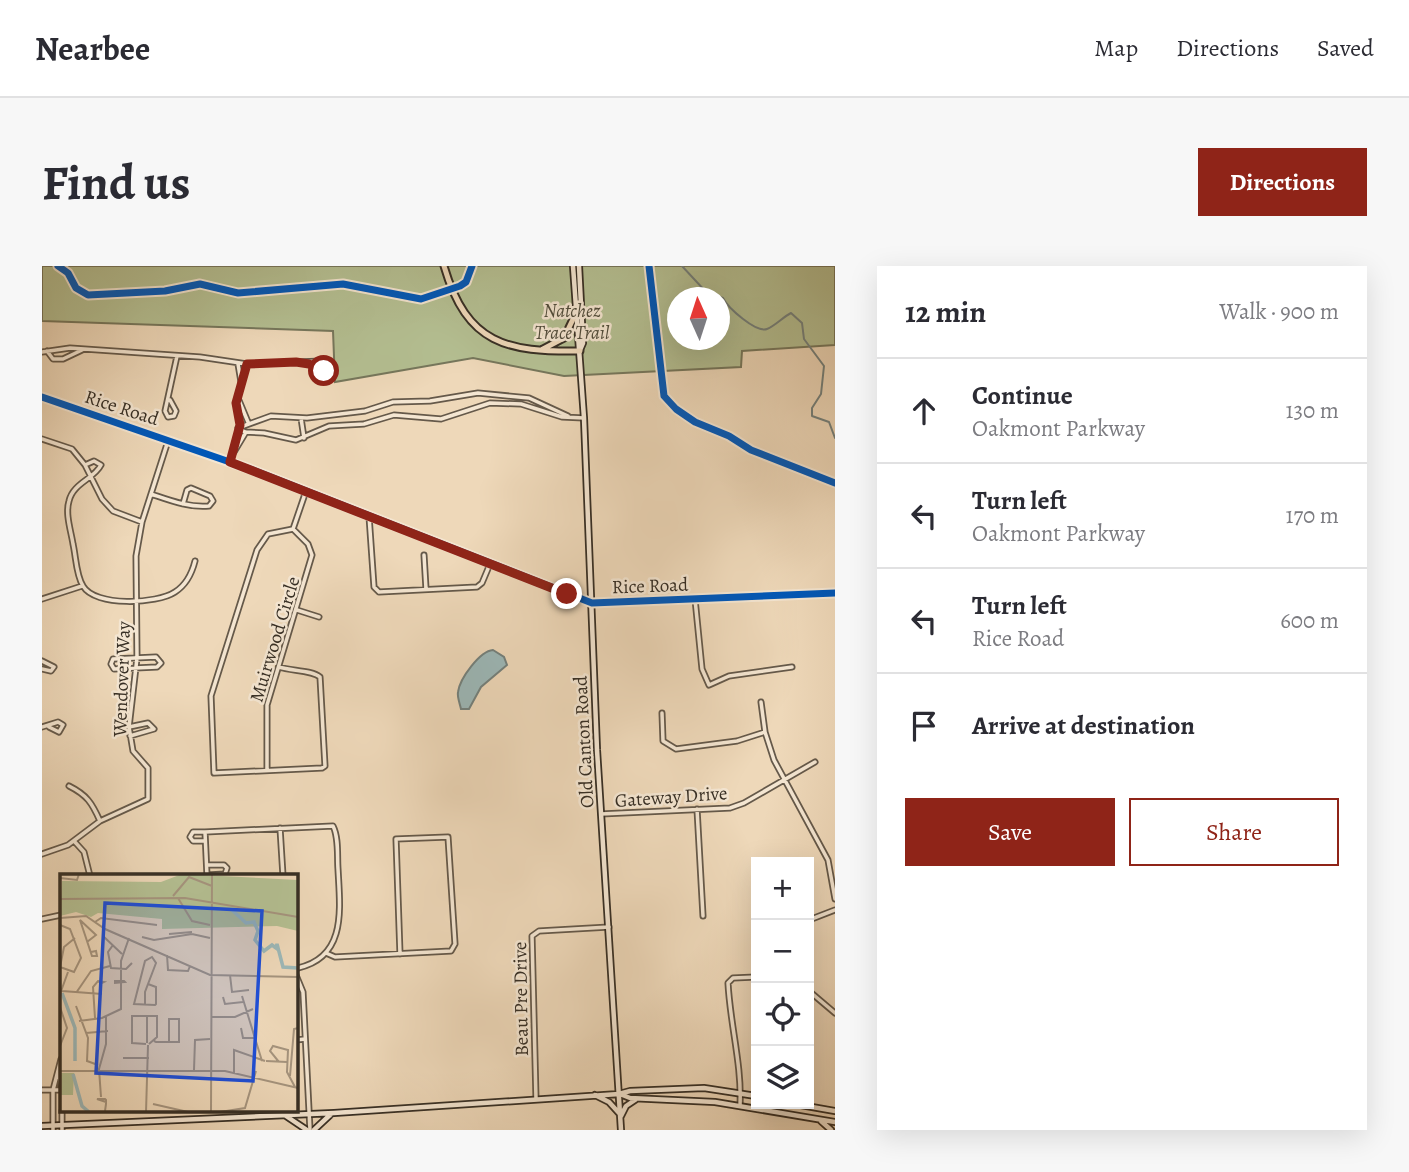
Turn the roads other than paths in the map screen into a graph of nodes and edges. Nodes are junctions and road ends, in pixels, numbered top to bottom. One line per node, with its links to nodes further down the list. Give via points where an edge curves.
1 (446, 266): 8 (main road, via 463,310 482,331 507,346)
2 (573, 266): 4 (main road, Old Canton Road)
3 (579, 266): 7 (main road, Old Canton Road)
4 (575, 315): 7 (main road, Old Canton Road); 8 (main road, via 560,341)
5 (82, 350): 6 (street, via 54,347); 6 (street, via 59,360); 9 (street)
6 (45, 351)
7 (580, 351): 8 (main road); 25 (main road, Old Canton Road)
8 (532, 352)
9 (177, 356): 10 (street); 18 (street)
10 (238, 364): 11 (street); 13 (street)
11 (247, 364): 12 (street); 13 (street)
12 (309, 364): 12 (street, via 320,371 327,366 322,361)
13 (241, 382): 16 (street)
14 (499, 393): 17 (street); 19 (street); 20 (street)
15 (42, 397): 31 (main road, Rice Road)
16 (238, 398): 26 (street); 27 (street)
17 (531, 399): 21 (street); 23 (street)
18 (170, 400)
19 (499, 402): 21 (street); 22 (street, via 476,405 441,419)
20 (382, 405): 22 (street); 24 (street)
21 (528, 406): 23 (street)
22 (386, 416): 29 (street, via 364,424 329,426)
23 (568, 416): 25 (street)
24 (301, 418): 26 (street, via 271,416); 29 (street)
25 (584, 418): 51 (main road, Old Canton Road)
26 (248, 422): 27 (street)
27 (239, 428): 28 (street); 32 (street)
28 (246, 432): 29 (street, via 287,440); 32 (street)
29 (304, 438)
30 (42, 439): 34 (street, via 72,449)
31 (169, 439): 33 (main road, Rice Road); 37 (street, Wendover Way)
32 (234, 452): 33 (street)
33 (230, 462): 36 (main road, Rice Road)
34 (85, 465): 35 (street); 35 (street, via 94,461 101,465)
35 (90, 476): 40 (street, via 113,511); 45 (street, via 69,501)
36 (306, 491): 39 (main road, Rice Road); 41 (street)
37 (151, 494): 38 (street); 40 (street, Wendover Way)
38 (183, 504): 38 (street, via 200,507 213,501 191,488)
39 (369, 516): 44 (main road, Rice Road); 46 (street, via 374,587 379,592)
40 (142, 522): 50 (street, Wendover Way, via 136,555)
41 (293, 529): 52 (street, Muirwood Circle, via 312,555); 68 (street, via 262,539 210,708 214,773)
42 (424, 555): 46 (street)
43 (195, 561): 50 (street, via 174,593)
44 (490, 564): 46 (street, via 477,587); 51 (main road, Rice Road)
45 (82, 586): 48 (street); 50 (street, via 100,600)
46 (426, 589)
47 (835, 593): 49 (main road, Rice Road)
48 (42, 599)
49 (695, 599): 51 (main road, Rice Road); 57 (street, via 702,668 709,685 729,676)
50 (137, 600): 54 (street, Wendover Way)
51 (592, 603): 72 (main road, Old Canton Road)
52 (298, 610): 53 (street); 56 (street, Muirwood Circle)
53 (319, 617)
54 (137, 658): 59 (street, Wendover Way); 59 (street, via 156,657 161,663); 59 (street, via 111,662 114,670)
55 (42, 661): 58 (street, via 54,667)
56 (279, 667): 68 (street, Muirwood Circle, via 267,705); 68 (street, via 320,677 327,762 321,768)
57 (792, 667)
58 (42, 669)
59 (135, 669): 64 (street, Wendover Way)
60 (761, 702): 65 (street)
61 (662, 713): 65 (street, via 663,741 676,749)
62 (42, 727): 63 (street)
63 (49, 727)
64 (129, 727): 66 (street, Wendover Way); 66 (street, via 148,723 153,729)
65 (765, 732): 69 (street)
66 (131, 736): 73 (street, Wendover Way, via 132,751 148,768 148,799)
67 (815, 762): 69 (street, Gateway Drive)
68 (267, 770)
69 (783, 782): 71 (street, Gateway Drive, via 730,808); 84 (street, via 828,860)
70 (69, 786): 73 (street, via 84,794)
71 (697, 809): 72 (street, Gateway Drive); 87 (street)
72 (601, 814): 90 (main road, Old Canton Road)
73 (100, 821): 76 (street, Wendover Way)
74 (280, 828): 75 (street); 83 (street); 91 (street, via 329,825 335,831 340,919)
75 (205, 832): 77 (street); 77 (street, via 193,832 190,837)
76 (74, 840): 78 (street, Wendover Way); 80 (street, via 84,852)
77 (205, 841): 79 (street)
78 (42, 854)
79 (207, 865): 81 (street); 82 (street, via 224,864)
80 (90, 874)
81 (207, 874)
82 (224, 874)
83 (283, 874)
84 (835, 899)
85 (835, 910): 88 (street)
86 (60, 915): 89 (street)
87 (703, 916)
88 (814, 918)
89 (42, 919)
90 (609, 927): 107 (main road, Old Canton Road); 111 (street, Beau Pre Drive, via 539,931 532,936)
91 (326, 953): 92 (street, via 335,957); 93 (street)
92 (400, 954): 92 (street, via 454,949 447,837 396,839)
93 (298, 966)
94 (751, 977): 106 (street, via 728,982)
95 (298, 979): 99 (street)
96 (814, 994): 97 (street)
97 (835, 1013)
98 (298, 1040): 99 (street)
99 (305, 1040): 116 (street)
100 (60, 1066): 101 (street)
101 (59, 1073): 102 (street); 105 (street)
102 (60, 1081)
103 (60, 1089): 105 (street)
104 (42, 1090): 105 (street)
105 (53, 1090): 122 (street)
106 (740, 1093): 107 (main road, via 694,1088); 109 (main road); 112 (street)
107 (619, 1094): 108 (main road); 110 (main road); 118 (main road, Old Canton Road)
108 (594, 1095): 111 (main road); 118 (main road, via 609,1102)
109 (751, 1095)
110 (641, 1098): 112 (main road); 118 (main road, via 628,1103)
111 (536, 1099): 115 (main road)
112 (740, 1105): 119 (main road)
113 (814, 1107): 114 (main road)
114 (835, 1111)
115 (334, 1113): 116 (main road); 124 (main road)
116 (310, 1114): 117 (main road); 124 (street)
117 (286, 1115): 123 (main road); 124 (main road)
118 (620, 1117): 125 (main road, Old Canton Road)
119 (817, 1119): 120 (main road); 126 (main road)
120 (835, 1122)
121 (42, 1126): 122 (main road)
122 (53, 1128): 123 (main road)
123 (62, 1128)
124 (310, 1130)
125 (621, 1130)
126 (831, 1130)

